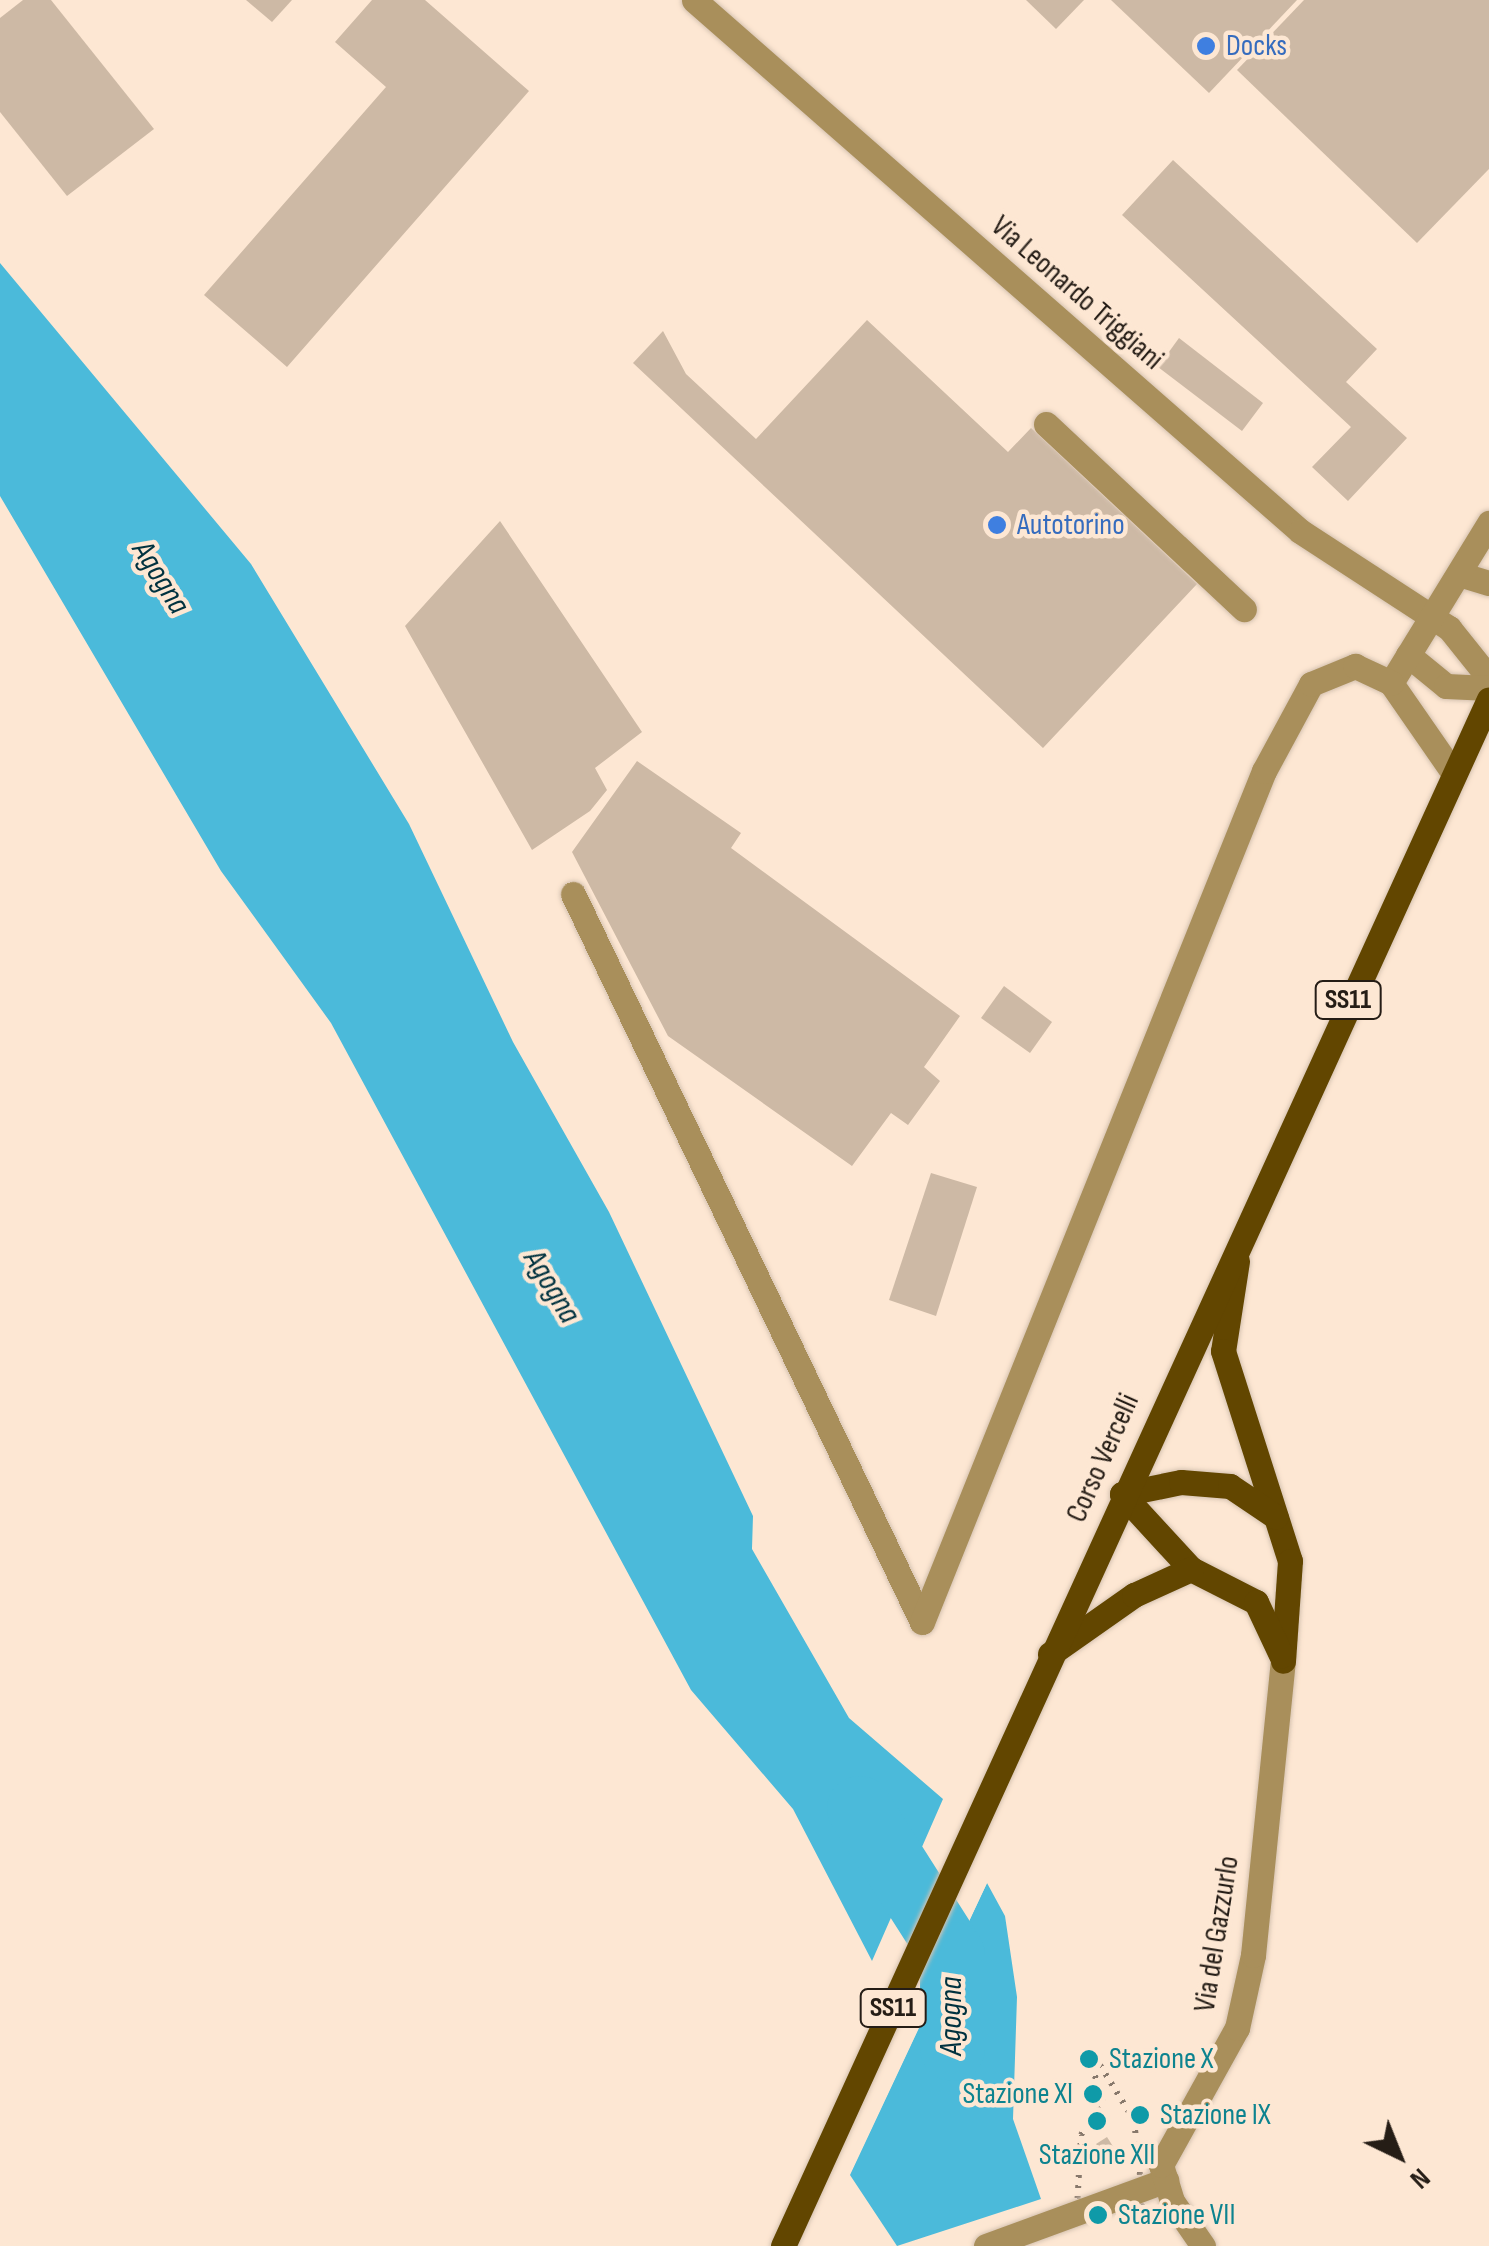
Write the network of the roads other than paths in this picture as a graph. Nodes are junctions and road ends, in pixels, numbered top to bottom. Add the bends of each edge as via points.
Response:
1 (694, 0) edge
2 (1046, 424) dead end
3 (1489, 523) edge
4 (1459, 574) junction
5 (1489, 583) edge
6 (1244, 609) dead end
7 (1430, 620) junction
8 (1408, 655) junction
9 (1489, 678) edge
10 (1390, 683) junction
11 (1489, 688) edge
12 (1489, 699) edge
13 (1454, 774) junction
14 (573, 894) dead end
15 (1242, 1226) junction
16 (1122, 1494) junction
17 (1280, 1519) junction
18 (1191, 1570) junction
19 (1050, 1654) junction
20 (1283, 1661) junction
21 (1166, 2180) junction
22 (783, 2246) edge
23 (986, 2246) edge
24 (1204, 2246) edge

1 - 7 street, Via Leonardo Triggiani via 1300,531
2 - 6 street
3 - 4 street
4 - 5 street
4 - 7 street
7 - 8 street
7 - 9 street, Via Leonardo Triggiani via 1470,646
8 - 10 street
8 - 11 street via 1446,686
10 - 13 street
10 - 14 street via 1355,666 1310,684 1264,771 922,1622
12 - 13 main road, Corso Vercelli / SS11
13 - 15 main road, Corso Vercelli / SS11
15 - 16 main road, Corso Vercelli / SS11
15 - 17 main road via 1223,1352 1241,1427
16 - 17 main road via 1181,1482 1230,1486
16 - 18 main road
16 - 19 main road, Corso Vercelli / SS11
17 - 20 main road via 1290,1561
18 - 19 main road via 1134,1595
18 - 20 main road via 1256,1602
19 - 22 main road, Corso Vercelli / SS11 via 1004,1770
20 - 21 street, Via del Gazzurlo via 1254,1955 1236,2028 1170,2141
21 - 23 street
21 - 24 street

